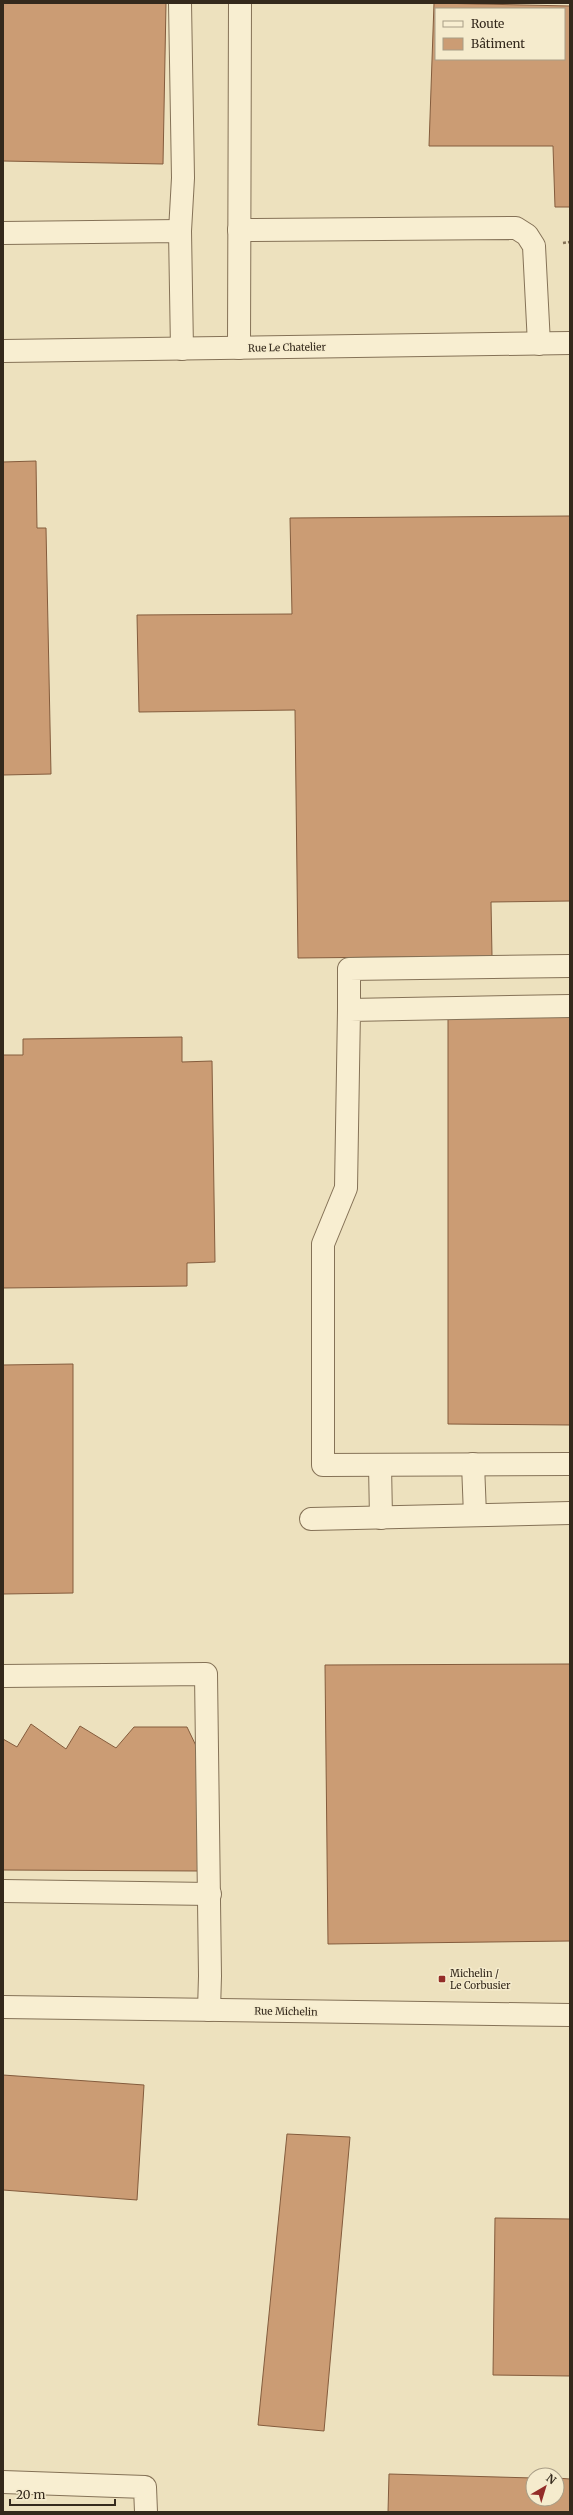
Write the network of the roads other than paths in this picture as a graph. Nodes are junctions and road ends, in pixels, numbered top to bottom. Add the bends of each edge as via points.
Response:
1 (180, 3) edge
2 (240, 3) edge
3 (239, 230) junction
4 (180, 231) junction
5 (3, 233) edge
6 (538, 344) junction
7 (570, 344) edge
8 (239, 348) junction
9 (182, 349) junction
10 (3, 351) edge
11 (570, 966) edge
12 (570, 1006) edge
13 (349, 1010) junction
14 (472, 1464) junction
15 (570, 1464) edge
16 (380, 1465) junction
17 (570, 1514) edge
18 (475, 1515) junction
19 (381, 1518) junction
20 (311, 1519) dead end
21 (3, 1676) edge
22 (3, 1891) edge
23 (210, 1894) junction
24 (3, 2007) edge
25 (209, 2010) junction
26 (570, 2015) edge
27 (3, 2482) edge
28 (146, 2512) edge

1 - 4 street via 183,178
2 - 3 street
3 - 6 street via 516,228 527,235 534,246
3 - 8 street
4 - 5 street
4 - 9 street
6 - 7 street, Rue Le Chatelier
6 - 8 street, Rue Le Chatelier
8 - 9 street, Rue Le Chatelier
9 - 10 street, Rue Le Chatelier
11 - 13 street via 349,969
12 - 13 street
13 - 16 street via 346,1188 323,1244 323,1465
14 - 15 street
14 - 16 street
14 - 18 street
16 - 19 street
17 - 18 street
18 - 19 street
19 - 20 street
21 - 23 street via 206,1674
22 - 23 street
23 - 25 street
24 - 25 street, Rue Michelin
25 - 26 street, Rue Michelin
27 - 28 street via 145,2487

